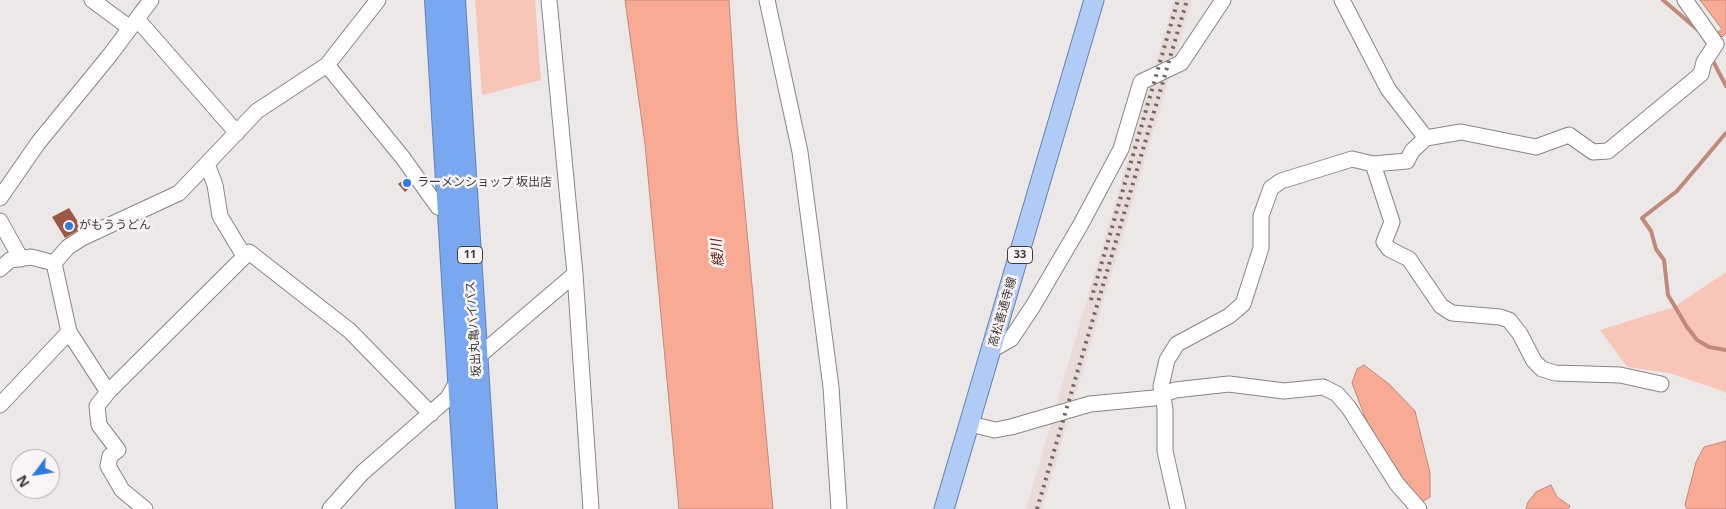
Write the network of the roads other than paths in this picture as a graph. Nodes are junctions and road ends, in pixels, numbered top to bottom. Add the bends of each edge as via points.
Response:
1 (92, 0) edge
2 (151, 0) edge
3 (378, 0) edge
4 (436, 0) edge
5 (454, 0) edge
6 (549, 0) edge
7 (768, 0) edge
8 (1094, 0) edge
9 (1223, 0) edge
10 (1342, 0) edge
11 (1685, 0) edge
12 (134, 24) junction
13 (327, 65) junction
14 (237, 133) junction
15 (1426, 138) junction
16 (207, 164) junction
17 (1373, 164) junction
18 (0, 198) edge
19 (438, 207) dead end
20 (0, 221) edge
21 (244, 256) junction
22 (21, 259) junction
23 (54, 263) junction
24 (0, 269) edge
25 (575, 274) junction
26 (69, 332) junction
27 (992, 349) junction
28 (476, 358) junction
29 (460, 377) junction
30 (1661, 384) dead end
31 (108, 392) junction
32 (1162, 395) junction
33 (0, 405) edge
34 (431, 414) junction
35 (970, 424) junction
36 (1411, 507) edge
37 (145, 509) edge
38 (330, 509) edge
39 (467, 509) edge
40 (486, 509) edge
41 (591, 509) edge
42 (839, 509) edge
43 (944, 509) edge
44 (1178, 509) edge

1 - 12 street
2 - 12 street
3 - 13 street
4 - 29 highway, 坂出丸亀バイパス / 11
5 - 28 highway, 坂出丸亀バイパス / 11
6 - 25 street
7 - 42 street via 800,152 831,387
8 - 27 main road, 高松善通寺線 / 33
9 - 27 street via 1181,63 1141,82 1121,149 1080,224 1011,339
10 - 15 street via 1388,89
11 - 15 street via 1716,44 1704,62 1701,74 1608,151 1593,152 1569,135 1536,147 1461,132
12 - 14 street
12 - 18 street via 38,143
13 - 14 street via 257,111
13 - 19 street
14 - 16 street
15 - 17 street via 1412,151 1407,161
16 - 21 street via 215,185 220,216
16 - 23 street via 179,193 82,238 68,247
17 - 30 street via 1392,222 1384,242 1389,249 1409,259 1442,306 1452,313 1509,320 1542,369 1555,373 1620,375
17 - 32 street via 1352,159 1281,181 1271,188 1261,216 1261,248 1243,304 1229,316 1177,344 1167,360
20 - 22 street
21 - 31 street
21 - 34 street via 249,252 350,332
22 - 23 street via 31,257
22 - 24 street via 10,260
23 - 26 street
25 - 28 street
25 - 41 street
26 - 31 street
26 - 33 street
27 - 35 main road, 高松善通寺線 / 33
28 - 29 street
28 - 40 highway, 坂出丸亀バイパス / 11
29 - 34 street via 448,398
29 - 39 highway, 坂出丸亀バイパス / 11
31 - 37 street via 97,406 99,425 118,450 110,456 108,466 122,490
32 - 35 street via 1090,404 995,430
32 - 36 street via 1175,390 1229,384 1284,391 1323,387 1337,394 1349,408
32 - 44 street via 1165,451
34 - 38 street via 362,473
35 - 43 main road, 高松善通寺線 / 33

